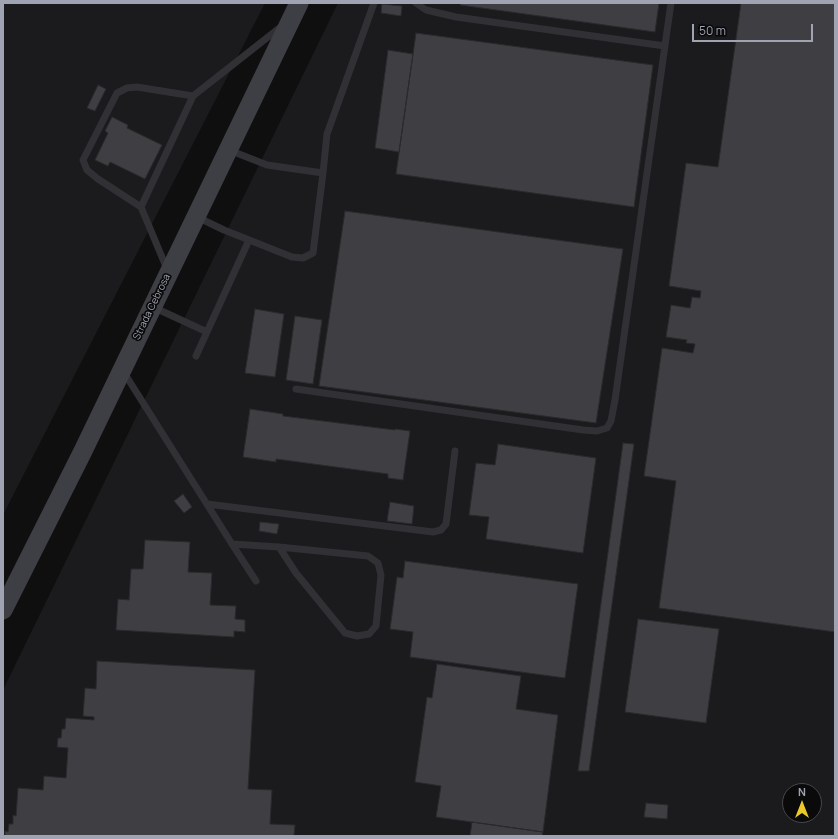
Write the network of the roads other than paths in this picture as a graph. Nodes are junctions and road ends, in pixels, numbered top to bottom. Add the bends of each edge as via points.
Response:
1 (374, 3) edge
2 (416, 3) edge
3 (671, 3) edge
4 (295, 11) edge
5 (665, 46) junction
6 (193, 96) junction
7 (228, 150) junction
8 (324, 173) junction
9 (141, 207) junction
10 (196, 216) junction
11 (249, 240) junction
12 (169, 272) junction
13 (152, 307) junction
14 (207, 332) junction
15 (196, 356) dead end
16 (122, 370) junction
17 (296, 389) dead end
18 (455, 451) dead end
19 (207, 504) junction
20 (232, 544) junction
21 (279, 547) junction
22 (256, 581) dead end
23 (3, 610) edge

1 - 8 lane via 327,134
2 - 5 lane via 426,10 456,17
3 - 5 lane
4 - 6 lane
4 - 7 main road, Strada Cebrosa
5 - 17 lane via 615,400 611,421 606,428 597,431 583,430
6 - 9 lane
6 - 9 lane via 137,87 117,93 84,160 87,170
7 - 8 lane via 267,165
7 - 10 main road, Strada Cebrosa
8 - 11 lane via 313,253 303,258 292,257
9 - 12 lane
10 - 11 lane
10 - 12 main road, Strada Cebrosa
11 - 14 lane
12 - 13 main road, Strada Cebrosa
13 - 14 lane
13 - 16 main road, Strada Cebrosa
14 - 15 lane
16 - 19 lane
16 - 23 main road, Strada Cebrosa
18 - 19 lane via 446,524 441,530 433,532
19 - 20 lane
20 - 21 lane
20 - 22 lane
21 - 21 lane via 368,556 378,563 381,575 376,626 369,634 357,636 345,633 296,573

